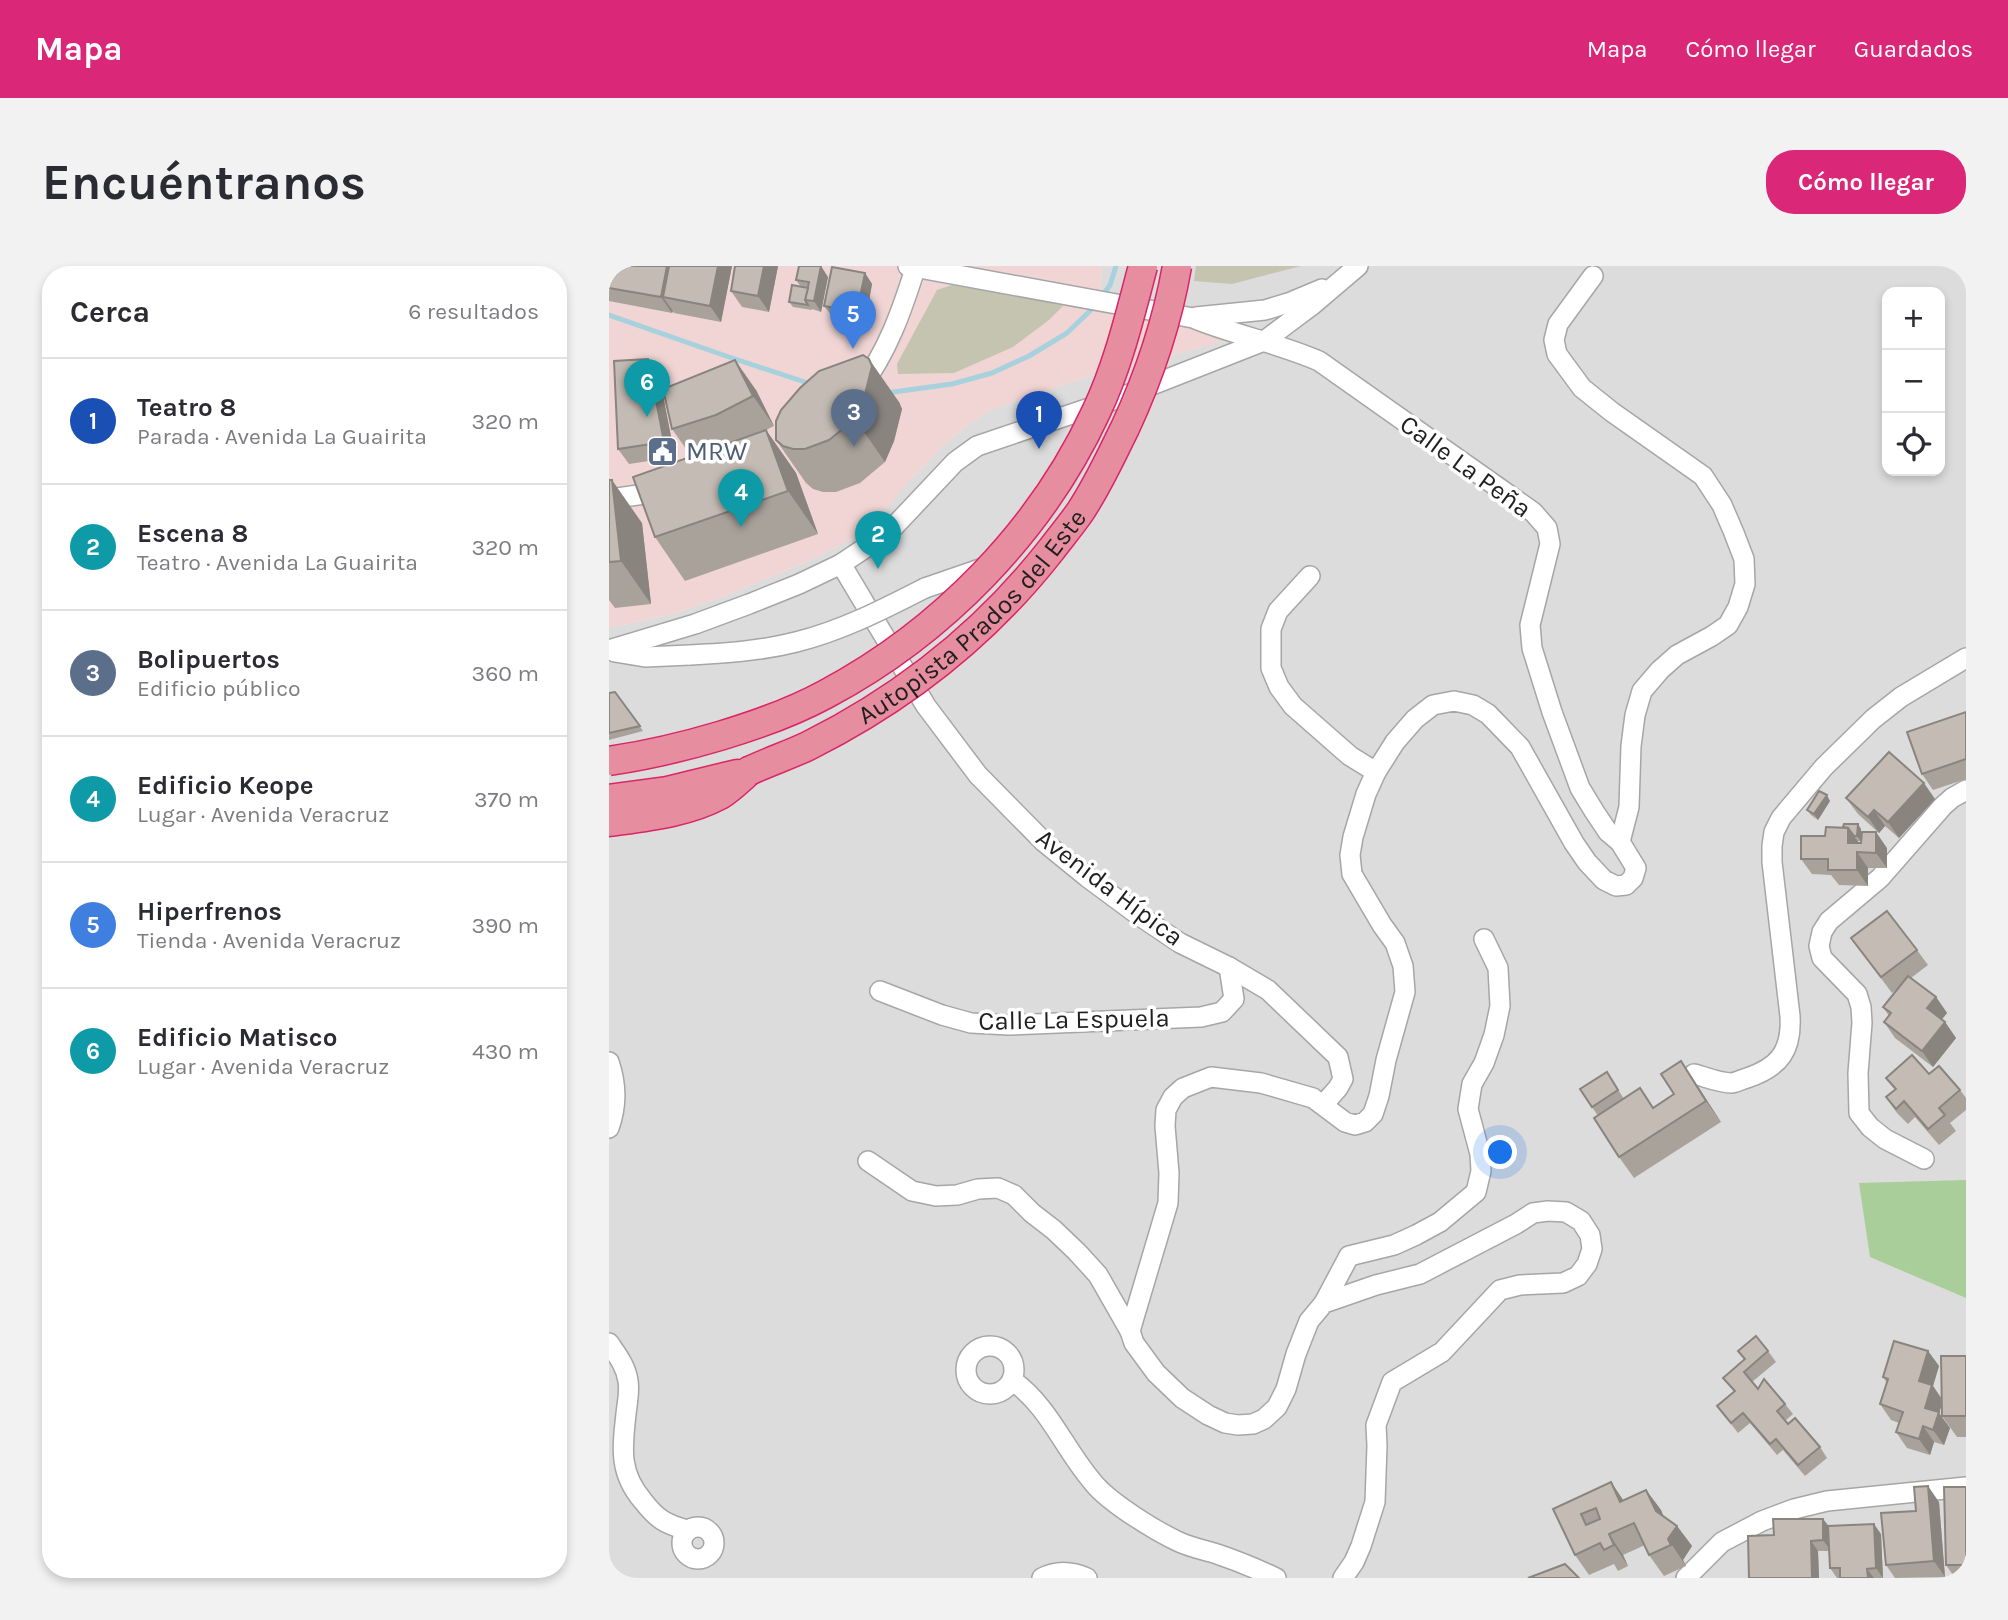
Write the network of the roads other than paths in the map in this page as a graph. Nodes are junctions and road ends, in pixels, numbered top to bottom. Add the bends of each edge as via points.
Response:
1 (913, 266) edge
2 (1143, 266) edge
3 (1177, 266) edge
4 (1353, 271) edge
5 (1593, 276) dead end
6 (1193, 318) junction
7 (1264, 341) junction
8 (852, 398) edge
9 (683, 489) edge
10 (609, 499) edge
11 (841, 564) junction
12 (991, 566) junction
13 (1310, 576) dead end
14 (609, 650) edge
15 (1966, 658) edge
16 (609, 761) edge
17 (749, 771) junction
18 (1376, 772) junction
19 (1966, 790) edge
20 (609, 799) edge
21 (609, 822) edge
22 (1620, 842) junction
23 (1484, 939) dead end
24 (1229, 967) junction
25 (880, 991) dead end
26 (609, 1062) edge
27 (1694, 1074) dead end
28 (1323, 1105) junction
29 (609, 1128) edge
30 (1923, 1159) dead end
31 (868, 1161) dead end
32 (1324, 1303) junction
33 (1130, 1331) junction
34 (609, 1343) edge
35 (1011, 1380) dead end
36 (1966, 1487) edge
37 (687, 1530) dead end
38 (1042, 1578) edge
39 (1087, 1578) edge
40 (1235, 1578) edge
41 (1263, 1578) edge
42 (1276, 1578) edge
43 (1343, 1578) edge
44 (1686, 1578) edge

1 - 6 street, bridge
1 - 8 street via 893,333 874,370
2 - 12 highway, Autopista Prados del Este, bridge via 1120,350 1096,412 1061,475
3 - 17 highway, Autopista Prados del Este, bridge via 1158,351 1133,410 1079,514 1035,570 967,641 896,694 806,747
4 - 6 street via 1265,310
4 - 7 street
5 - 22 street via 1558,324 1557,354 1582,388 1703,476 1722,505 1744,559 1745,584 1728,625 1677,655 1642,691 1631,746 1629,807
6 - 7 street, Calle La Peña
7 - 11 street via 1119,398 977,446 955,462 889,531
7 - 22 street, Calle La Peña via 1319,361 1533,512 1547,528 1549,544 1530,625 1532,648 1580,788 1608,832
9 - 10 street
11 - 14 street via 750,604
11 - 24 street, Avenida Hípica via 926,706 978,775 1044,842 1087,877 1180,943
12 - 14 street, bridge via 925,588 798,642 750,651 645,657
12 - 16 highway, Autopista Prados del Este, bridge via 944,614 827,694 745,727
13 - 18 street via 1278,611 1271,629 1272,668 1293,706 1350,756
15 - 27 street via 1873,719 1824,766 1781,818 1772,846 1790,1016 1788,1044 1764,1071 1732,1083
17 - 20 highway, Autopista Prados del Este
17 - 21 highway via 702,804
18 - 22 street via 1395,742 1433,705 1454,701 1473,705 1520,747 1587,862 1616,886 1626,885 1636,867
18 - 28 street via 1353,837 1352,874 1395,943 1405,992 1373,1114 1355,1125
19 - 30 street via 1943,806 1881,878 1829,921 1819,946 1822,958 1857,994 1861,1007 1859,1113 1885,1139
23 - 32 street via 1498,968 1500,1006 1484,1063 1472,1084 1468,1109 1480,1154 1476,1192 1440,1222 1394,1245 1349,1256
24 - 25 street, Calle La Espuela via 1234,999 1221,1012 1201,1017 971,1023
24 - 28 street, Avenida Hípica via 1268,990 1338,1057 1343,1079
26 - 29 street via 616,1094
28 - 33 street via 1261,1083 1210,1077 1183,1087 1173,1097 1165,1126 1168,1203
31 - 33 street via 912,1191 936,1196 998,1188 1014,1195 1098,1275
32 - 33 street via 1309,1321 1277,1407 1253,1424 1225,1423 1182,1398 1156,1373
32 - 43 street via 1420,1274 1533,1213 1566,1212 1581,1221 1590,1235 1587,1264 1579,1276 1563,1283 1500,1290 1442,1352 1392,1382 1376,1425 1374,1502 1361,1546
34 - 37 street via 629,1382 623,1447 631,1487 655,1516
35 - 42 street via 1045,1410 1068,1450 1099,1489 1125,1511 1177,1541
36 - 44 street via 1827,1501 1794,1509 1722,1542
38 - 39 street via 1054,1572
40 - 41 street

